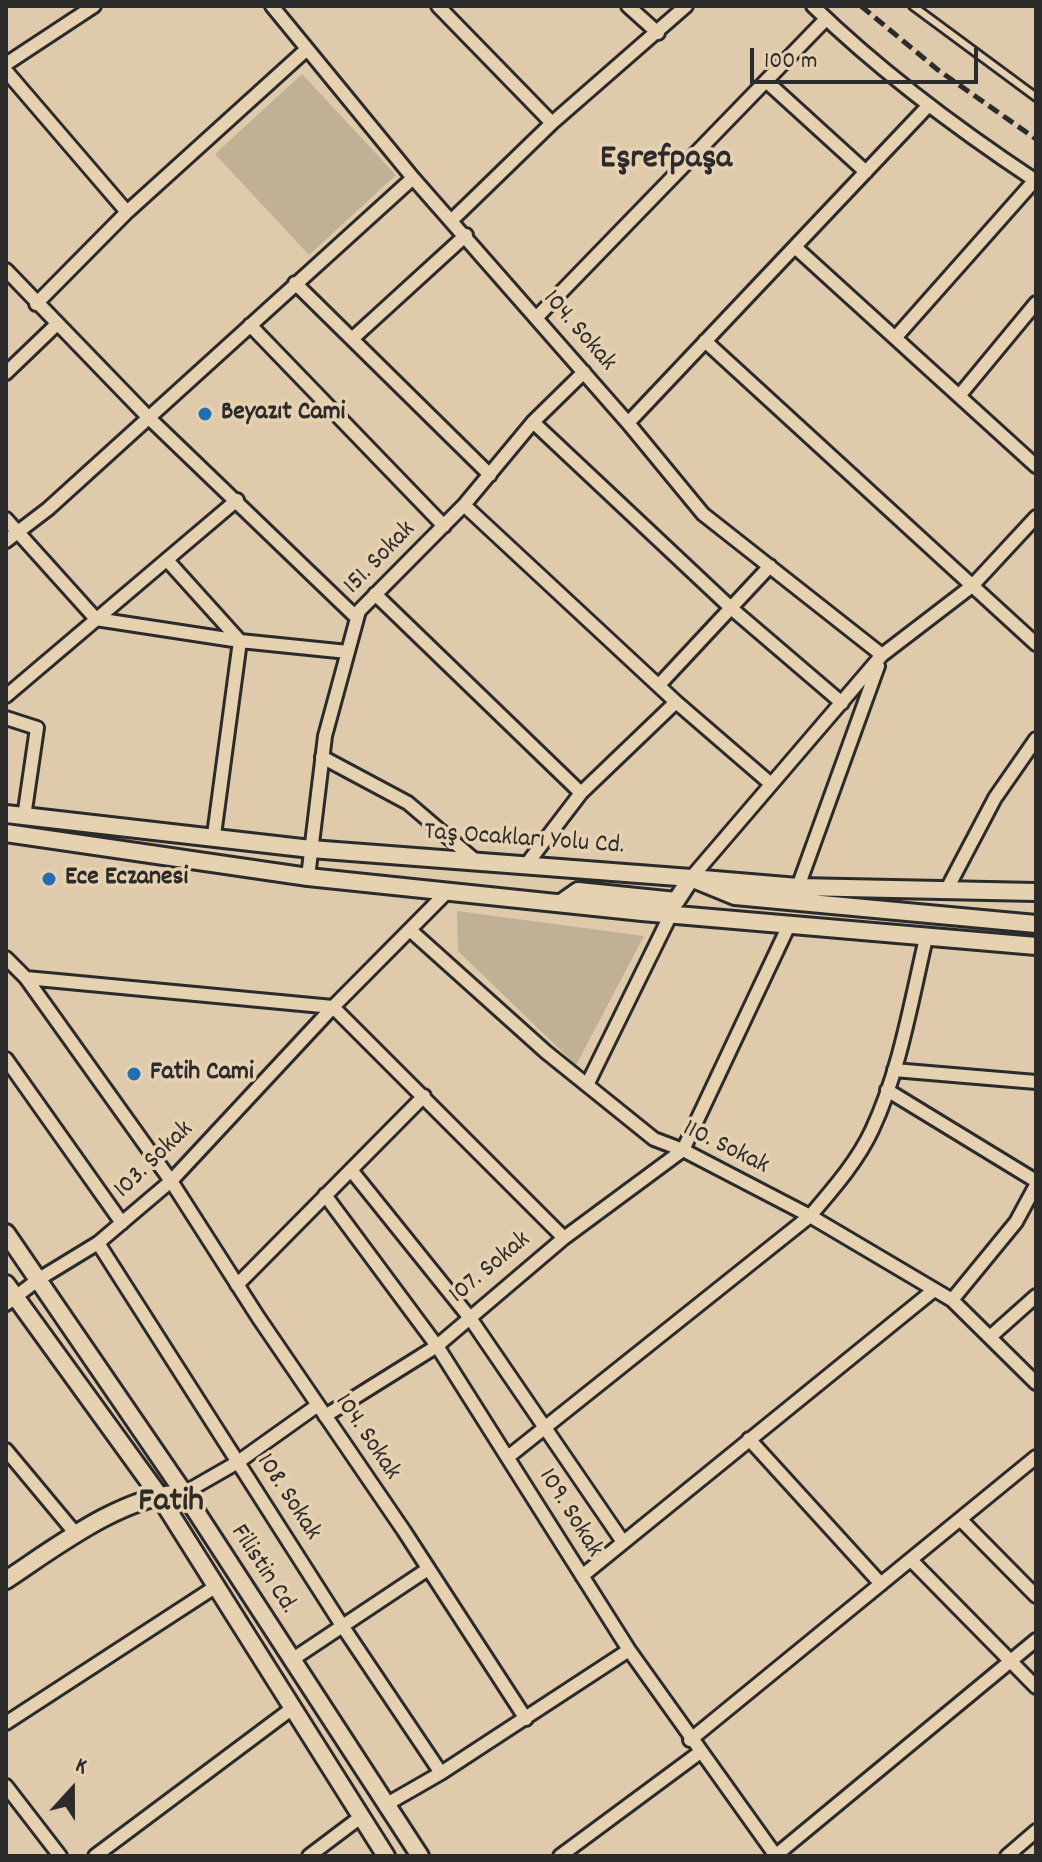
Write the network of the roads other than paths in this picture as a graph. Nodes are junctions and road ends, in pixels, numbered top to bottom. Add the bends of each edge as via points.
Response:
1 (94, 6) edge
2 (272, 6) edge
3 (438, 6) edge
4 (628, 6) edge
5 (686, 6) edge
6 (813, 6) edge
7 (913, 6) edge
8 (826, 19) junction
9 (658, 33) junction
10 (307, 49) junction
11 (6, 64) edge
12 (6, 71) edge
13 (766, 81) junction
14 (1036, 97) edge
15 (928, 106) junction
16 (552, 123) junction
17 (866, 172) junction
18 (413, 178) junction
19 (1035, 181) edge
20 (127, 212) junction
21 (452, 220) junction
22 (466, 235) junction
23 (795, 247) junction
24 (6, 270) edge
25 (295, 283) junction
26 (1036, 303) edge
27 (36, 304) junction
28 (537, 317) junction
29 (57, 324) junction
30 (250, 325) junction
31 (895, 338) junction
32 (352, 339) junction
33 (705, 341) junction
34 (584, 372) junction
35 (6, 373) edge
36 (959, 396) junction
37 (148, 417) junction
38 (533, 422) junction
39 (628, 423) junction
40 (1036, 466) edge
41 (490, 475) junction
42 (237, 500) junction
43 (464, 505) junction
44 (1036, 517) edge
45 (6, 519) edge
46 (444, 526) junction
47 (17, 532) junction
48 (6, 541) edge
49 (167, 560) junction
50 (770, 566) junction
51 (972, 586) junction
52 (375, 594) junction
53 (731, 608) junction
54 (357, 618) junction
55 (96, 619) junction
56 (240, 641) junction
57 (1036, 644) edge
58 (348, 652) junction
59 (882, 655) junction
60 (659, 685) junction
61 (6, 696) edge
62 (676, 702) junction
63 (842, 703) junction
64 (6, 718) edge
65 (1036, 739) edge
66 (322, 757) junction
67 (771, 784) junction
68 (581, 793) junction
69 (6, 814) edge
70 (24, 817) junction
71 (6, 833) edge
72 (214, 835) junction
73 (311, 849) junction
74 (477, 862) junction
75 (526, 865) junction
76 (308, 877) junction
77 (691, 878) junction
78 (798, 887) junction
79 (947, 889) junction
80 (449, 890) junction
81 (1036, 892) edge
82 (561, 903) junction
83 (671, 914) junction
84 (790, 923) junction
85 (1036, 924) edge
86 (410, 930) junction
87 (926, 938) junction
88 (1036, 946) edge
89 (6, 958) edge
90 (26, 978) junction
91 (333, 1007) junction
92 (6, 1059) edge
93 (894, 1070) junction
94 (1036, 1082) edge
95 (587, 1085) junction
96 (887, 1090) junction
97 (424, 1096) junction
98 (683, 1150) junction
99 (351, 1170) junction
100 (171, 1181) junction
101 (1036, 1183) edge
102 (325, 1195) junction
103 (810, 1216) junction
104 (122, 1223) junction
105 (6, 1233) edge
106 (564, 1238) junction
107 (98, 1243) junction
108 (39, 1279) junction
109 (237, 1285) junction
110 (934, 1290) junction
111 (9, 1295) edge
112 (1036, 1296) edge
113 (952, 1300) junction
114 (470, 1318) junction
115 (990, 1337) junction
116 (437, 1346) junction
117 (1036, 1383) edge
118 (318, 1405) junction
119 (325, 1416) junction
120 (547, 1427) junction
121 (749, 1439) junction
122 (6, 1450) edge
123 (508, 1457) junction
124 (1036, 1457) edge
125 (238, 1462) junction
126 (184, 1493) junction
127 (158, 1494) junction
128 (960, 1519) junction
129 (76, 1534) junction
130 (623, 1542) junction
131 (911, 1560) junction
132 (428, 1569) junction
133 (582, 1576) junction
134 (6, 1580) edge
135 (881, 1584) junction
136 (215, 1587) junction
137 (1036, 1596) edge
138 (343, 1627) junction
139 (1036, 1640) edge
140 (629, 1650) junction
141 (293, 1659) junction
142 (1012, 1662) junction
143 (1036, 1687) edge
144 (294, 1707) junction
145 (526, 1719) junction
146 (6, 1723) edge
147 (690, 1740) junction
148 (699, 1753) junction
149 (441, 1773) junction
150 (6, 1786) edge
151 (387, 1804) junction
152 (362, 1816) junction
153 (1036, 1831) edge
154 (60, 1856) edge
155 (95, 1856) edge
156 (309, 1856) edge
157 (386, 1856) edge
158 (420, 1856) edge
159 (560, 1856) edge
160 (775, 1856) edge
161 (1007, 1856) edge

1 - 11 street
2 - 10 street, 104. Sokak
3 - 16 street
4 - 9 street
5 - 9 street
6 - 8 street
7 - 14 lane
8 - 13 street
8 - 15 street
9 - 16 street
10 - 18 street, 104. Sokak
10 - 20 street
12 - 20 street
13 - 17 street
13 - 28 street
15 - 17 street
15 - 19 street
16 - 21 street
17 - 23 street
18 - 21 street, 104. Sokak
18 - 25 street
19 - 31 street
20 - 27 street
21 - 22 street, 104. Sokak
22 - 28 street, 104. Sokak
22 - 32 street
23 - 31 street
23 - 33 street
24 - 27 street
25 - 30 street
25 - 32 street
26 - 36 street
27 - 29 street
28 - 34 street, 104. Sokak
29 - 35 street
29 - 37 street
30 - 37 street
30 - 46 street
31 - 36 street
32 - 41 street
33 - 39 street
33 - 51 street
34 - 38 street, 151. Sokak
34 - 39 street, 104. Sokak
36 - 40 street
37 - 42 street
37 - 47 street
38 - 41 street, 151. Sokak
38 - 53 street
39 - 50 street, 104. Sokak via 703,514
41 - 43 street, 151. Sokak
42 - 49 street
42 - 54 street
43 - 46 street, 151. Sokak
43 - 60 street
44 - 51 street
45 - 47 street
46 - 52 street, 151. Sokak
47 - 48 street
47 - 55 street
49 - 55 street
49 - 56 street
50 - 53 street
50 - 59 street, 104. Sokak
51 - 57 street
51 - 59 street
52 - 54 street, 151. Sokak
52 - 68 street
53 - 60 street
53 - 63 street
54 - 58 street, 151. Sokak
55 - 56 street
55 - 61 street
56 - 58 street
56 - 72 street
58 - 66 street, 151. Sokak
59 - 63 street
59 - 78 street
60 - 62 street
62 - 67 street
62 - 68 street
63 - 67 street
64 - 70 street via 37,728
65 - 79 street via 995,798
66 - 73 street, 151. Sokak
66 - 74 street via 408,803
67 - 77 street
68 - 75 street
69 - 70 main road, Taş Ocakları Yolu Cd.
70 - 72 main road, Taş Ocakları Yolu Cd.
71 - 76 main road, Taş Ocakları Yolu Cd.
72 - 73 main road, Taş Ocakları Yolu Cd.
73 - 74 main road, Taş Ocakları Yolu Cd.
73 - 76 street, 151. Sokak
74 - 75 main road, Taş Ocakları Yolu Cd.
75 - 77 main road, Taş Ocakları Yolu Cd.
76 - 80 main road, Taş Ocakları Yolu Cd.
77 - 78 main road
77 - 82 main road via 676,901 578,891
77 - 85 main road, Taş Ocakları Yolu Cd. via 735,896
78 - 79 main road
79 - 81 main road
80 - 82 main road, Taş Ocakları Yolu Cd.
80 - 86 street, 103. Sokak
82 - 83 main road, Taş Ocakları Yolu Cd.
83 - 84 main road, Taş Ocakları Yolu Cd.
83 - 95 street
84 - 87 main road, Taş Ocakları Yolu Cd.
84 - 98 street
86 - 91 street, 103. Sokak
86 - 95 street, 110. Sokak
87 - 88 main road, Taş Ocakları Yolu Cd.
87 - 93 street
89 - 90 street, 104. Sokak
90 - 91 street
90 - 100 street, 104. Sokak
91 - 97 street
91 - 100 street, 103. Sokak
92 - 104 street
93 - 94 street
93 - 96 street
95 - 98 street, 110. Sokak via 654,1139
96 - 101 street
96 - 103 street via 860,1150
97 - 99 street
97 - 106 street
98 - 103 street, 110. Sokak
98 - 106 street, 107. Sokak
99 - 102 street
99 - 114 street
100 - 104 street, 103. Sokak
100 - 109 street, 104. Sokak
101 - 113 street via 1016,1222
102 - 109 street
102 - 116 street, 109. Sokak
103 - 110 street, 110. Sokak
103 - 120 street
104 - 107 street, 103. Sokak
105 - 108 main road, Filistin Cd.
106 - 114 street, 107. Sokak
107 - 108 street, 103. Sokak
107 - 125 street, 108. Sokak
108 - 111 street, 103. Sokak
108 - 126 main road, Filistin Cd.
109 - 118 street, 104. Sokak
110 - 113 street, 110. Sokak
110 - 121 street
111 - 127 main road, Filistin Cd.
112 - 115 street
113 - 115 street, 110. Sokak
114 - 116 street, 107. Sokak
114 - 120 street
115 - 117 street, 110. Sokak
116 - 119 street, 107. Sokak
116 - 123 street, 109. Sokak
118 - 119 street, 104. Sokak
118 - 125 street
119 - 132 street, 104. Sokak
120 - 123 street
120 - 130 street
121 - 130 street
121 - 135 street
122 - 129 street
123 - 133 street, 109. Sokak
124 - 128 street
125 - 126 street
125 - 138 street, 108. Sokak
126 - 127 main road
126 - 141 main road, Filistin Cd.
127 - 129 main road
127 - 136 main road, Filistin Cd.
128 - 131 street
128 - 137 street
129 - 134 main road
130 - 133 street
131 - 135 street
131 - 142 street
132 - 138 street
132 - 145 street, 104. Sokak
133 - 140 street, 109. Sokak
135 - 147 street
136 - 144 main road, Filistin Cd.
136 - 146 street
138 - 141 street
138 - 149 street, 108. Sokak
139 - 142 street
140 - 145 street
140 - 147 street, 109. Sokak
141 - 151 main road, Filistin Cd.
142 - 143 street
142 - 160 street
144 - 152 main road, Filistin Cd.
144 - 155 street
145 - 149 street
147 - 148 street, 109. Sokak
148 - 159 street
148 - 160 street, 109. Sokak
149 - 151 street
150 - 154 street
151 - 158 main road, Filistin Cd.
152 - 156 street
152 - 157 main road, Filistin Cd.
153 - 161 street

